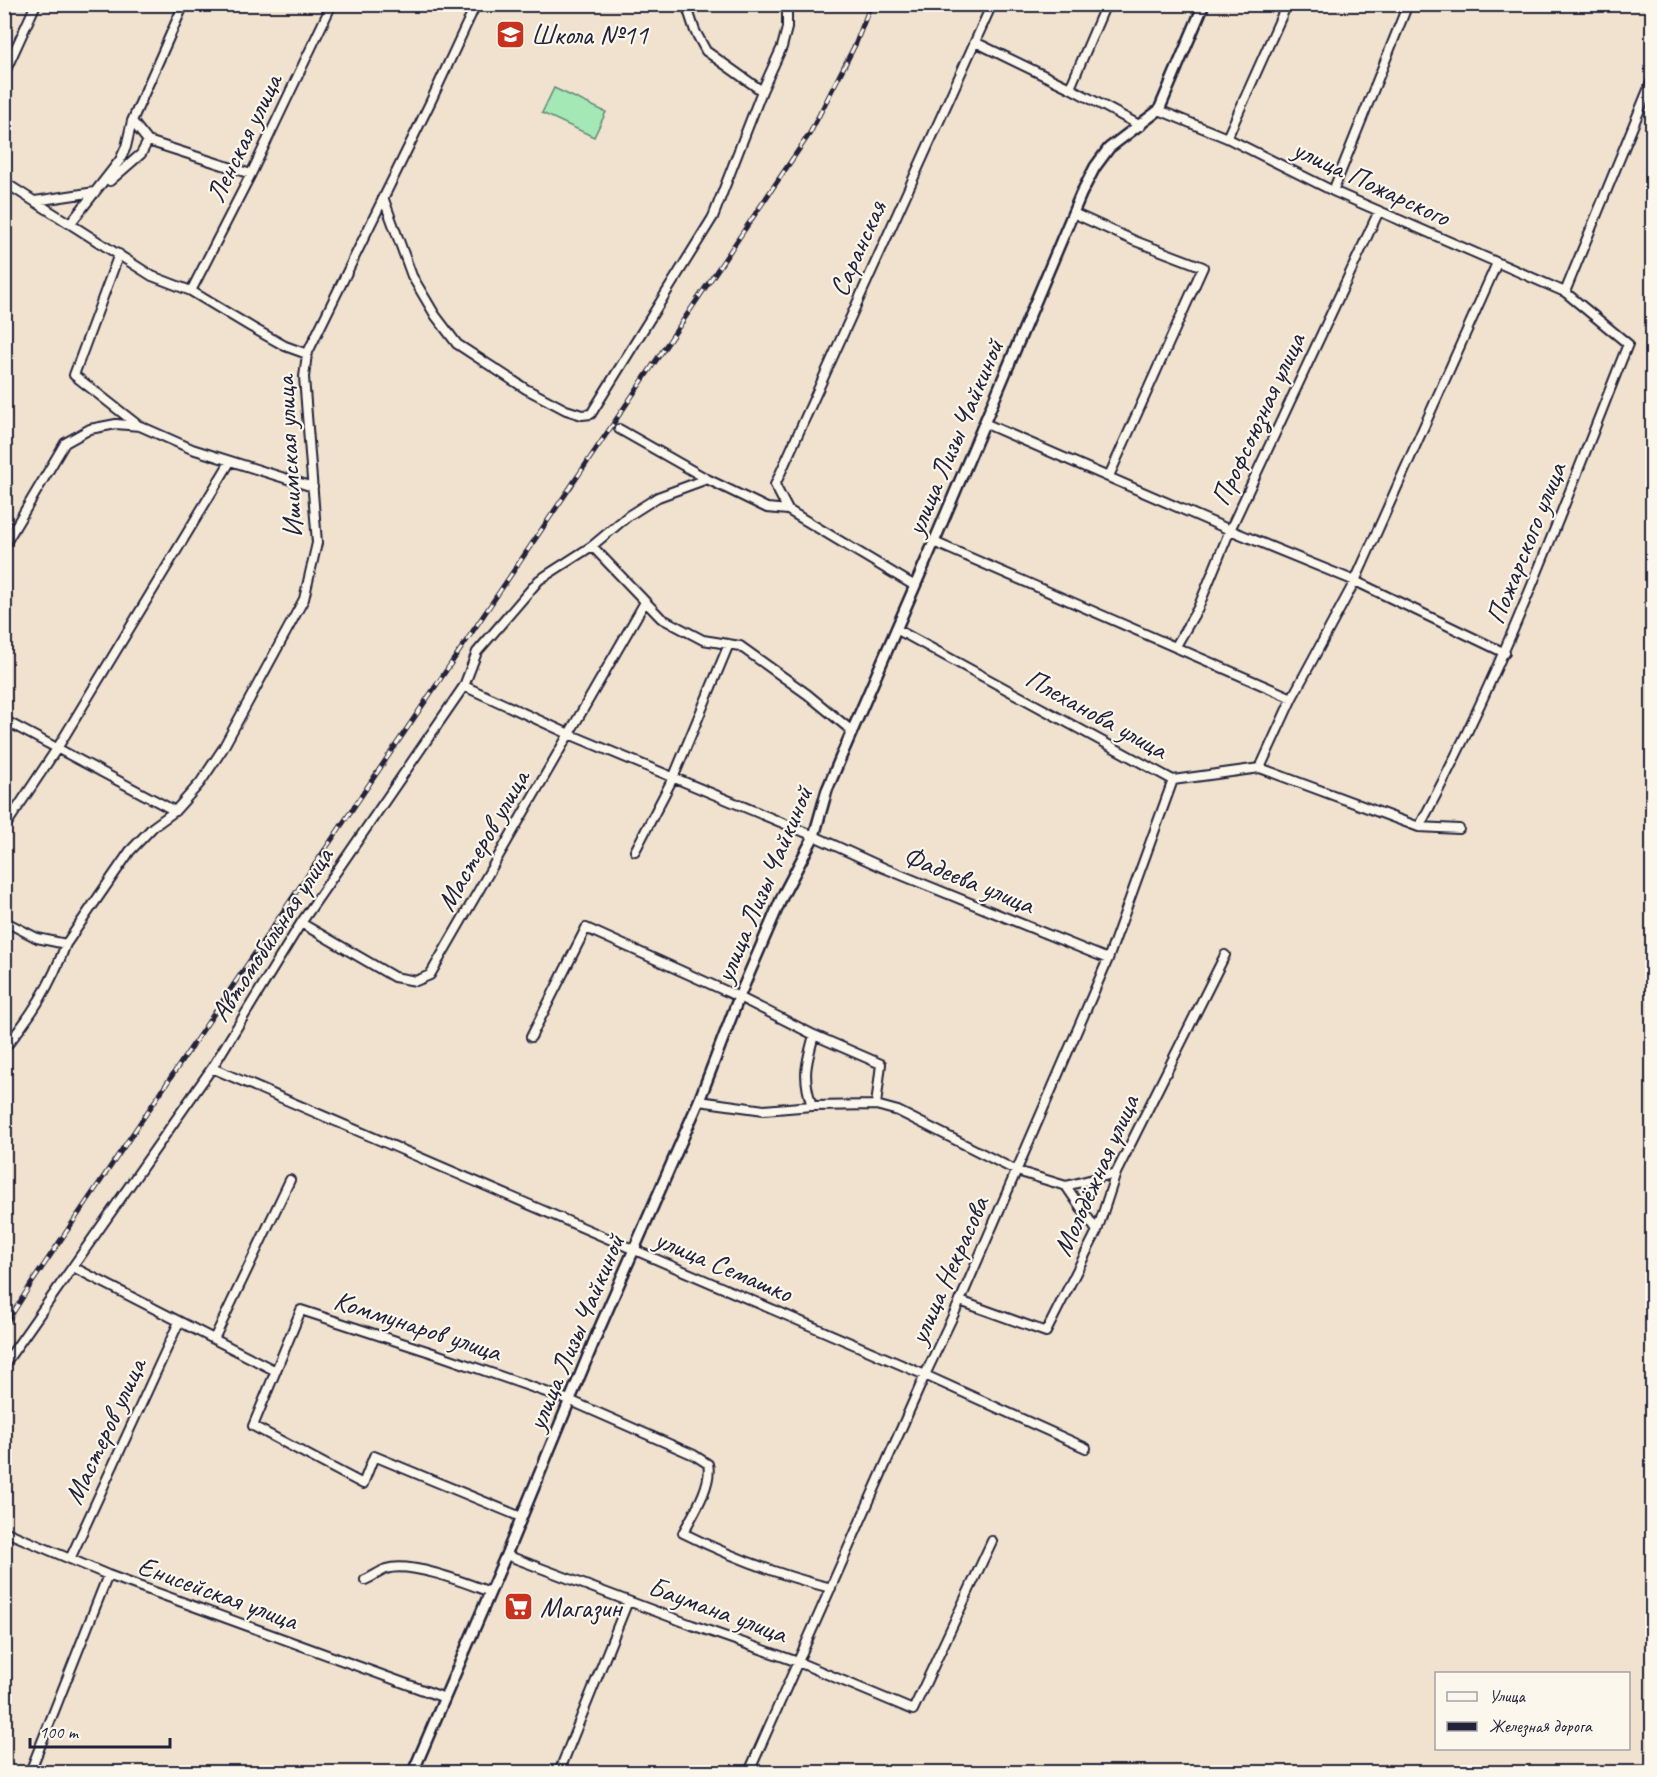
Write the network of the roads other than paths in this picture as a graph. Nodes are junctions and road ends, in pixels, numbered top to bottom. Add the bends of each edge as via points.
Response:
1 (36, 4) edge
2 (184, 4) edge
3 (332, 4) edge
4 (476, 4) edge
5 (700, 4) edge
6 (787, 4) edge
7 (992, 4) edge
8 (1106, 4) edge
9 (1204, 4) edge
10 (1287, 4) edge
11 (1408, 4) edge
12 (687, 6) edge
13 (975, 42) junction
14 (4, 74) edge
15 (1653, 80) edge
16 (1070, 88) junction
17 (762, 91) junction
18 (1160, 110) junction
19 (132, 121) junction
20 (1141, 126) junction
21 (1227, 138) junction
22 (148, 141) junction
23 (251, 174) junction
24 (4, 182) edge
25 (1333, 191) junction
26 (94, 193) junction
27 (383, 197) junction
28 (35, 201) junction
29 (1379, 211) junction
30 (1072, 213) junction
31 (70, 224) junction
32 (119, 254) junction
33 (1497, 263) junction
34 (191, 291) junction
35 (1565, 292) junction
36 (308, 354) junction
37 (984, 423) junction
38 (140, 426) junction
39 (618, 429) dead end
40 (230, 462) junction
41 (1109, 476) junction
42 (707, 479) junction
43 (313, 487) junction
44 (788, 510) junction
45 (1230, 530) junction
46 (934, 542) junction
47 (4, 546) edge
48 (592, 546) junction
49 (1355, 582) junction
50 (915, 586) junction
51 (645, 602) junction
52 (896, 629) junction
53 (729, 644) junction
54 (1176, 646) junction
55 (1505, 653) junction
56 (464, 686) junction
57 (1292, 698) junction
58 (4, 720) edge
59 (852, 731) junction
60 (569, 734) junction
61 (58, 747) junction
62 (1260, 768) junction
63 (674, 776) junction
64 (1173, 780) junction
65 (175, 811) junction
66 (4, 828) edge
67 (1419, 828) junction
68 (1459, 829) dead end
69 (814, 836) junction
70 (635, 851) dead end
71 (4, 921) edge
72 (302, 923) junction
73 (66, 944) junction
74 (1225, 955) dead end
75 (1108, 960) junction
76 (739, 997) junction
77 (814, 1035) junction
78 (531, 1037) dead end
79 (4, 1049) edge
80 (212, 1068) junction
81 (699, 1101) junction
82 (876, 1105) junction
83 (812, 1106) junction
84 (1017, 1171) junction
85 (1116, 1173) junction
86 (290, 1180) dead end
87 (1066, 1186) junction
88 (1097, 1231) junction
89 (633, 1251) junction
90 (73, 1266) junction
91 (960, 1301) junction
92 (179, 1322) junction
93 (214, 1340) junction
94 (4, 1365) edge
95 (276, 1371) junction
96 (925, 1376) junction
97 (569, 1401) junction
98 (1086, 1448) dead end
99 (521, 1517) junction
100 (4, 1531) edge
101 (992, 1541) dead end
102 (506, 1555) junction
103 (70, 1559) junction
104 (108, 1575) junction
105 (365, 1580) dead end
106 (831, 1588) junction
107 (490, 1592) junction
108 (628, 1601) junction
109 (798, 1662) junction
110 (445, 1698) junction
111 (30, 1773) edge
112 (413, 1773) edge
113 (559, 1773) edge
114 (749, 1773) edge

1 - 14 street
2 - 19 street
3 - 23 street, Ленская улица
4 - 27 street, Ишимская улица
5 - 12 street
6 - 17 street via 782,47
7 - 13 street, Саранская
8 - 16 street
9 - 18 street, улица Лизы Чайкиной
10 - 21 street
11 - 25 street
12 - 17 street via 706,51
13 - 16 street
13 - 44 street, Саранская via 775,485
15 - 35 street
16 - 20 street
17 - 27 street via 713,217 591,414 566,410 457,344 412,276
18 - 20 street, улица Лизы Чайкиной
18 - 21 street, улица Пожарского
19 - 22 street
19 - 26 street via 120,160
20 - 30 street, улица Лизы Чайкиной via 1109,148
21 - 25 street, улица Пожарского
22 - 23 street
22 - 26 street via 141,154
23 - 34 street, Ленская улица
24 - 28 street
25 - 29 street, улица Пожарского
26 - 28 street
26 - 31 street
27 - 36 street, Ишимская улица
28 - 31 street
29 - 33 street, улица Пожарского
29 - 45 street, Профсоюзная улица
30 - 37 street, улица Лизы Чайкиной
30 - 41 street via 1203,267
31 - 32 street
32 - 34 street via 152,276
32 - 38 street via 74,375
33 - 35 street, улица Пожарского
33 - 49 street
34 - 36 street via 285,346
35 - 55 street, Пожарского улица via 1628,344
36 - 43 street, Ишимская улица via 304,377
37 - 41 street
37 - 46 street, улица Лизы Чайкиной
38 - 40 street
38 - 47 street via 116,424 90,429 66,443
39 - 42 street
40 - 43 street
40 - 61 street, Ишимская улица
41 - 45 street
42 - 44 street via 767,508
42 - 48 street, Автомобильная улица via 658,497
43 - 65 street, Ишимская улица via 317,543 304,599 222,750
44 - 50 street
45 - 49 street
45 - 54 street, Профсоюзная улица via 1197,608
46 - 50 street, улица Лизы Чайкиной
46 - 54 street
48 - 51 street
48 - 56 street, Автомобильная улица via 539,580 477,651
49 - 55 street
49 - 57 street
50 - 52 street, улица Лизы Чайкиной
51 - 53 street via 661,618 703,640
51 - 60 street, Мастеров улица
52 - 59 street, улица Лизы Чайкиной
52 - 64 street, Плеханова улица
53 - 59 street via 740,646
53 - 63 street
54 - 57 street
55 - 67 street, Пожарского улица
56 - 60 street, Фадеева улица
56 - 72 street, Автомобильная улица
57 - 62 street
58 - 61 street
59 - 69 street, улица Лизы Чайкиной via 827,790
60 - 63 street, Фадеева улица
60 - 72 street, Мастеров улица via 430,975 416,981 394,978
61 - 65 street
61 - 66 street, Ишимская улица
62 - 64 street, Плеханова улица
62 - 67 street, Плеханова улица
63 - 69 street, Фадеева улица
63 - 70 street
64 - 75 street, улица Некрасова
65 - 73 street, Ишимская улица via 130,851
67 - 68 street, Плеханова улица
69 - 75 street, Фадеева улица
69 - 76 street, улица Лизы Чайкиной
71 - 73 street via 37,938
72 - 80 street, Автомобильная улица
73 - 79 street, Ишимская улица via 39,1004
74 - 85 street, Молодёжная улица
75 - 84 street, улица Некрасова
76 - 77 street
76 - 78 street via 586,928
76 - 81 street, улица Лизы Чайкиной
77 - 82 street via 881,1064
77 - 83 street via 805,1067 805,1086
80 - 89 street, улица Семашко
80 - 90 street, Автомобильная улица
81 - 83 street via 764,1110
81 - 89 street, улица Лизы Чайкиной
82 - 83 street
82 - 84 street via 898,1111
84 - 87 street
84 - 91 street, улица Некрасова
85 - 87 street
85 - 88 street, Молодёжная улица
86 - 93 street
87 - 88 street
88 - 91 street, Молодёжная улица via 1046,1332
89 - 96 street, улица Семашко
89 - 97 street, улица Лизы Чайкиной
90 - 92 street
90 - 94 street, Автомобильная улица
91 - 96 street, улица Некрасова
92 - 93 street
92 - 103 street, Мастеров улица
93 - 95 street
95 - 97 street, Коммунаров улица via 301,1310
95 - 99 street, Коммунаров улица via 253,1426 363,1484 374,1456
96 - 98 street, улица Семашко
96 - 106 street, улица Некрасова
97 - 99 street, улица Лизы Чайкиной
97 - 106 street, Коммунаров улица via 708,1464 710,1471 702,1497 683,1533 766,1569
99 - 102 street, улица Лизы Чайкиной
100 - 103 street
101 - 109 street, Баумана улица via 913,1710
102 - 107 street, улица Лизы Чайкиной
102 - 108 street, Баумана улица
103 - 104 street
104 - 110 street, Енисейская улица
104 - 111 street, Енисейская улица
105 - 107 street via 395,1567 441,1573
106 - 109 street, улица Некрасова
107 - 110 street, улица Лизы Чайкиной
108 - 109 street, Баумана улица
108 - 113 street
109 - 114 street, улица Некрасова
110 - 112 street, улица Лизы Чайкиной

